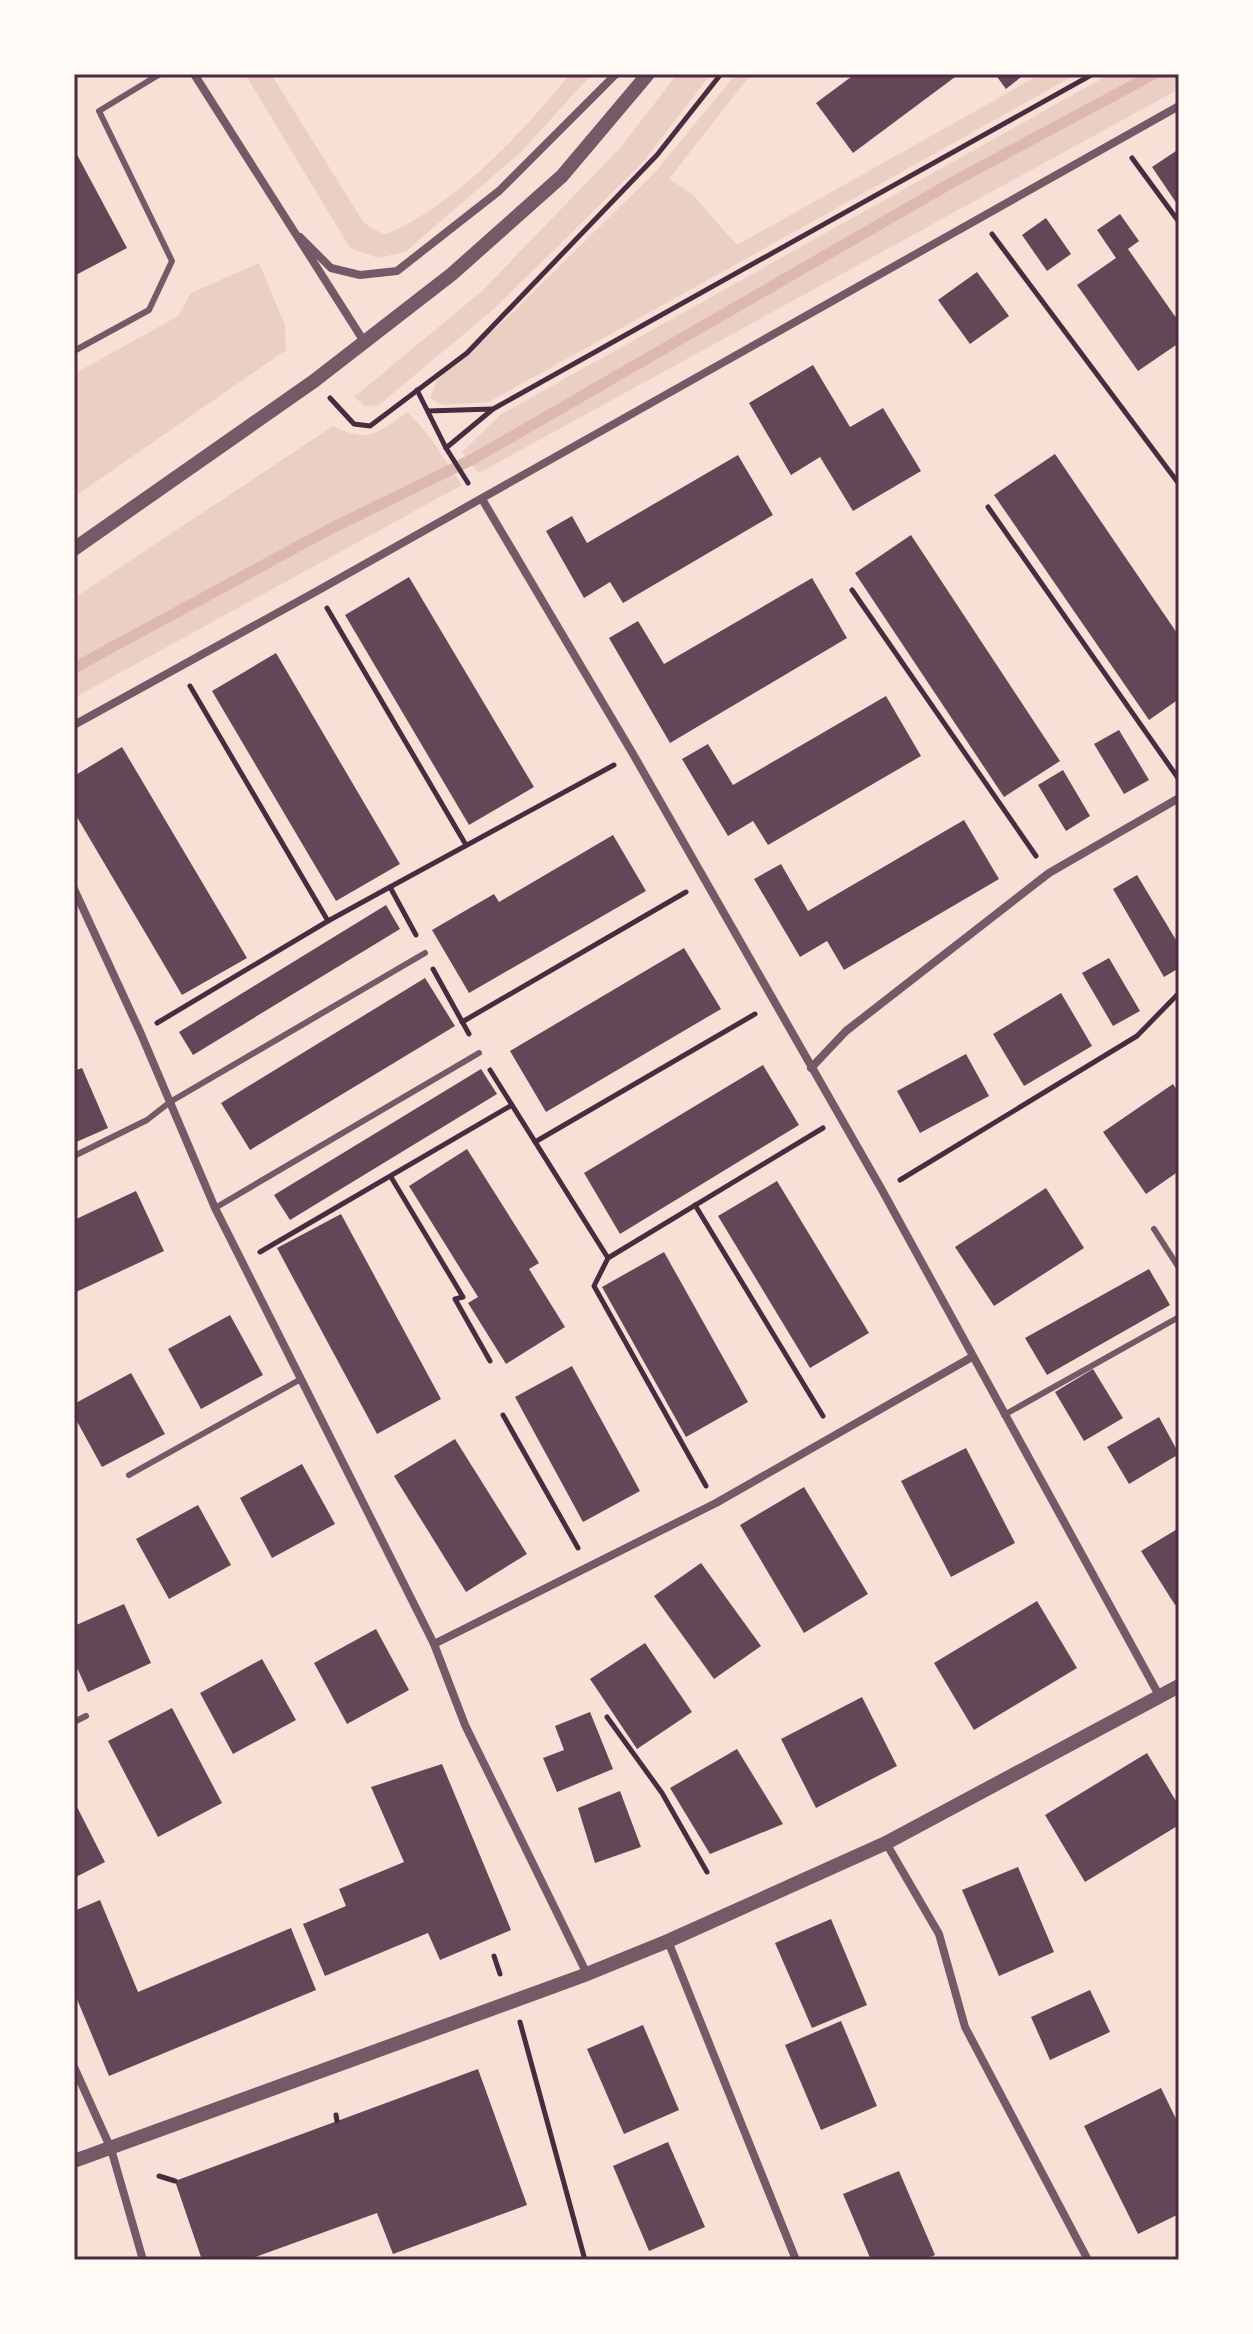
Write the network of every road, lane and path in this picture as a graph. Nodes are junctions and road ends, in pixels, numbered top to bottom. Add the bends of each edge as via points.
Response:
1 (160, 74) edge
2 (194, 74) edge
3 (616, 74) edge
4 (648, 74) edge
5 (721, 74) edge
6 (1093, 74) edge
7 (1179, 106) edge
8 (1129, 154) dead end
9 (1179, 222) edge
10 (989, 230) dead end
11 (300, 237) junction
12 (366, 343) junction
13 (74, 351) edge
14 (314, 381) junction
15 (417, 390) junction
16 (493, 409) junction
17 (428, 411) junction
18 (448, 451) junction
19 (1179, 484) edge
20 (470, 486) dead end
21 (482, 499) junction
22 (988, 507) dead end
23 (74, 549) edge
24 (852, 590) dead end
25 (317, 591) junction
26 (74, 725) edge
27 (633, 754) junction
28 (1178, 778) edge
29 (1179, 798) edge
30 (466, 845) junction
31 (1049, 873) junction
32 (706, 880) junction
33 (390, 887) dead end
34 (74, 889) edge
35 (328, 921) dead end
36 (425, 953) dead end
37 (1179, 993) edge
38 (773, 1003) junction
39 (462, 1022) dead end
40 (141, 1034) junction
41 (479, 1053) dead end
42 (811, 1068) junction
43 (170, 1102) junction
44 (512, 1105) dead end
45 (839, 1119) junction
46 (535, 1142) dead end
47 (74, 1156) edge
48 (391, 1177) junction
49 (882, 1190) junction
50 (695, 1205) junction
51 (215, 1208) junction
52 (1154, 1229) dead end
53 (608, 1258) dead end
54 (242, 1262) junction
55 (1179, 1268) edge
56 (1179, 1317) edge
57 (972, 1357) junction
58 (490, 1361) dead end
59 (301, 1379) junction
60 (503, 1415) dead end
61 (1004, 1415) junction
62 (834, 1435) junction
63 (129, 1475) dead end
64 (588, 1566) junction
65 (434, 1644) junction
66 (1179, 1686) edge
67 (1160, 1697) junction
68 (86, 1716) dead end
69 (607, 1717) dead end
70 (74, 1722) edge
71 (886, 1843) junction
72 (707, 1872) dead end
73 (668, 1941) junction
74 (494, 1956) dead end
75 (500, 1974) dead end
76 (587, 1974) junction
77 (517, 2011) dead end
78 (74, 2067) edge
79 (111, 2149) junction
80 (74, 2161) edge
81 (159, 2176) dead end
82 (175, 2181) dead end
83 (143, 2260) edge
84 (585, 2260) edge
85 (796, 2260) edge
86 (1088, 2260) edge

1 - 13 lane via 99,111 172,261 149,310
2 - 11 street
3 - 11 street via 499,191 397,271 360,275 331,268
4 - 12 street via 562,176
5 - 15 path via 657,155 467,353
6 - 16 path
7 - 21 street
8 - 9 path
10 - 19 path
11 - 12 street
12 - 14 street
14 - 15 path via 354,424 370,426
14 - 23 street
15 - 17 path
16 - 17 path
16 - 18 path
17 - 18 path
18 - 20 path
21 - 25 street
21 - 27 street
22 - 28 path
24 - 31 path
25 - 26 street
25 - 30 path
27 - 30 path
27 - 32 street
29 - 31 street
30 - 33 path
31 - 42 street via 846,1031
32 - 38 street
32 - 39 path
34 - 40 street
35 - 40 path
36 - 43 lane
37 - 49 path via 1137,1036
38 - 42 street
38 - 46 path
40 - 43 street
41 - 51 lane
42 - 45 street
43 - 47 lane via 147,1120
43 - 51 street
44 - 48 path
45 - 49 street
45 - 50 path
48 - 54 path
48 - 58 path via 463,1297 455,1299
49 - 57 street
50 - 53 path
50 - 62 path
51 - 54 street
52 - 55 lane
54 - 59 street
56 - 61 lane
57 - 61 street
57 - 62 street
59 - 63 lane
59 - 65 street
60 - 64 path
61 - 67 street
62 - 64 street via 716,1503
64 - 65 street
65 - 76 street via 465,1725
66 - 67 street
67 - 71 street
68 - 70 lane
69 - 72 path via 662,1793
71 - 73 street
71 - 86 street via 939,1934 965,2027
73 - 76 street
73 - 85 street
74 - 75 path
76 - 79 street
77 - 84 path
78 - 79 street
79 - 80 street
79 - 83 street
81 - 82 path

